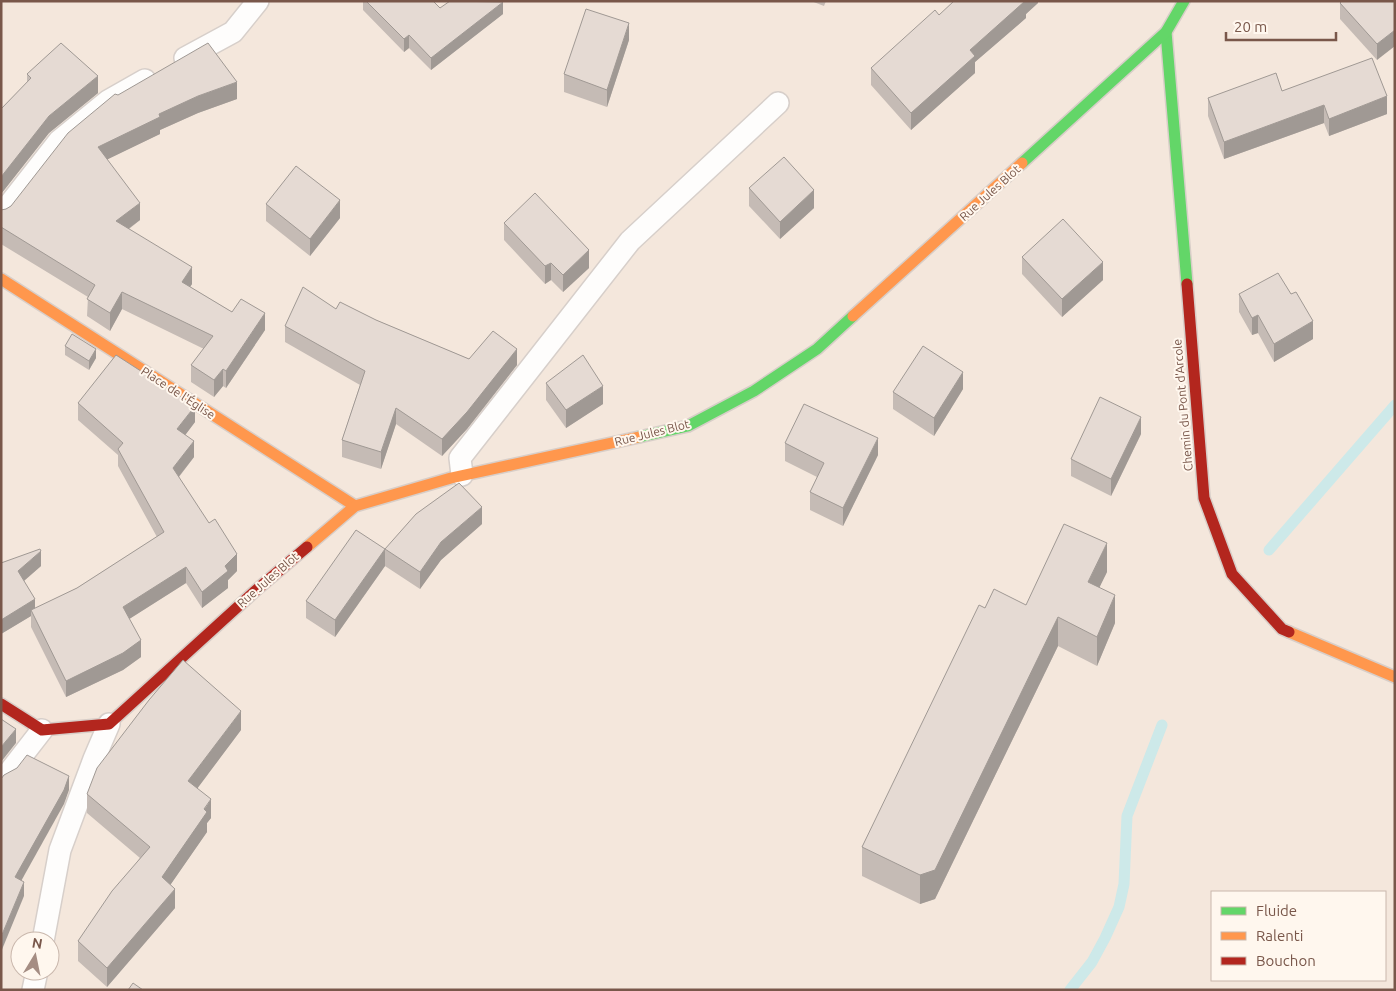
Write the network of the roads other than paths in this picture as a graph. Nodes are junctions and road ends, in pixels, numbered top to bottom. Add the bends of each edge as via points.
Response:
1 (258, 1) edge
2 (1184, 1) edge
3 (1166, 32) junction
4 (778, 103) dead end
5 (1, 215) edge
6 (1, 279) edge
7 (462, 475) junction
8 (356, 506) junction
9 (1395, 677) edge
10 (1, 704) edge
11 (109, 724) junction
12 (42, 730) junction
13 (1, 778) edge
14 (45, 931) edge

1 - 5 lane via 233,32 108,101 59,141
2 - 3 street, Rue Jules Blot
3 - 7 street, Rue Jules Blot via 817,349 754,392 688,426
3 - 9 street, Chemin du Pont d'Arcole via 1207,507 1232,574 1282,629
4 - 7 lane via 630,241 460,458
6 - 8 street, Place de l'Église
7 - 8 street, Rue Jules Blot
8 - 11 street, Rue Jules Blot via 254,592
10 - 12 street
11 - 12 street
11 - 14 lane, Rue Jules Blot via 60,850
12 - 13 lane via 7,775

